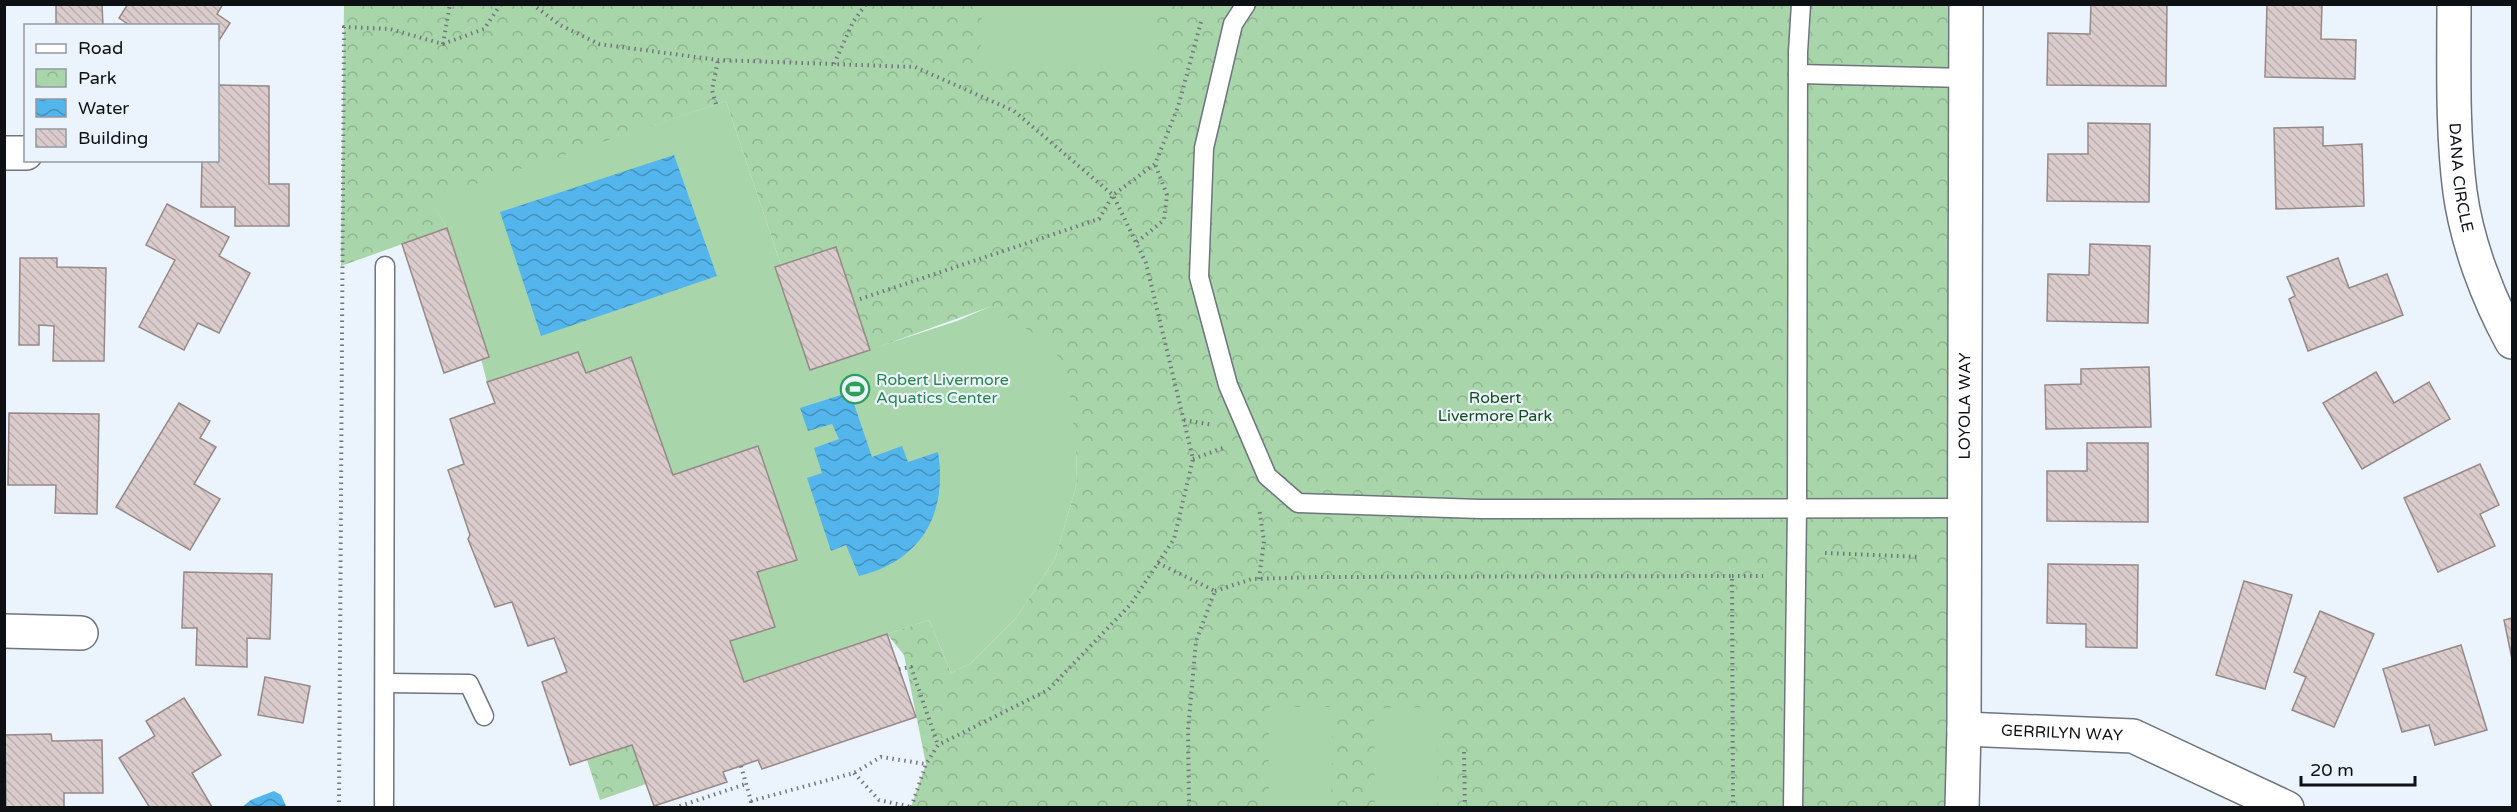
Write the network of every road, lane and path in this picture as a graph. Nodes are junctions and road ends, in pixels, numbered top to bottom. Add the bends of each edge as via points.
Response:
1 (450, 4) edge
2 (532, 4) edge
3 (866, 4) edge
4 (1246, 4) edge
5 (1801, 4) edge
6 (1966, 4) edge
7 (2454, 4) edge
8 (1203, 13) dead end
9 (443, 44) dead end
10 (718, 60) junction
11 (834, 64) junction
12 (1798, 74) junction
13 (1966, 78) junction
14 (716, 104) dead end
15 (4, 153) edge
16 (24, 153) edge
17 (1155, 164) junction
18 (1113, 195) junction
19 (1137, 242) junction
20 (385, 266) dead end
21 (860, 299) dead end
22 (2512, 342) edge
23 (1184, 420) junction
24 (1216, 426) dead end
25 (1224, 440) dead end
26 (1193, 459) junction
27 (1257, 497) dead end
28 (1965, 508) junction
29 (1797, 509) junction
30 (1825, 553) dead end
31 (1920, 557) dead end
32 (1158, 563) junction
33 (1732, 576) junction
34 (1763, 576) dead end
35 (1259, 579) junction
36 (1215, 591) junction
37 (4, 631) edge
38 (81, 633) dead end
39 (899, 669) dead end
40 (385, 683) junction
41 (484, 716) dead end
42 (1964, 729) junction
43 (938, 745) junction
44 (1464, 752) dead end
45 (926, 764) junction
46 (741, 766) dead end
47 (854, 773) junction
48 (746, 784) junction
49 (751, 801) junction
50 (384, 807) edge
51 (674, 807) edge
52 (753, 807) edge
53 (911, 807) edge
54 (1189, 807) edge
55 (1465, 807) edge
56 (1733, 807) edge
57 (1793, 807) edge
58 (1962, 807) edge
59 (2287, 807) edge

1 - 9 path
2 - 10 path via 560,25 599,44
3 - 11 path
4 - 29 lane via 1233,24 1204,148 1199,277 1228,385 1267,476 1298,503 1480,509
5 - 12 lane
6 - 13 street, LOYOLA WAY
7 - 22 street, DANA CIRCLE via 2460,193 2479,267
8 - 17 path via 1178,107
10 - 11 path
10 - 14 path via 712,90
11 - 18 path via 915,68 1014,111
12 - 13 lane
12 - 29 lane
13 - 28 street, LOYOLA WAY
15 - 16 street
17 - 18 path
17 - 19 path via 1167,195 1164,220
18 - 19 path
18 - 21 path via 1099,219
19 - 23 path via 1146,263
20 - 40 lane
23 - 24 path
23 - 26 path
25 - 26 path via 1227,447
26 - 32 path via 1174,539
27 - 35 path via 1264,541
28 - 29 lane
28 - 42 street, LOYOLA WAY
29 - 57 lane
30 - 31 path
32 - 36 path
32 - 43 path via 1131,604 1048,690
33 - 34 path
33 - 35 path
33 - 56 path
35 - 36 path
36 - 54 path via 1196,641 1188,730
37 - 38 street
39 - 43 path via 911,667
40 - 41 lane via 469,684
40 - 50 lane
42 - 58 street, LOYOLA WAY
42 - 59 street, GERRILYN WAY via 2133,736
43 - 45 path
44 - 55 path
45 - 47 path via 881,757
45 - 53 path
46 - 48 path
47 - 49 path
47 - 53 path via 879,800
48 - 49 path
48 - 51 path
49 - 52 path

